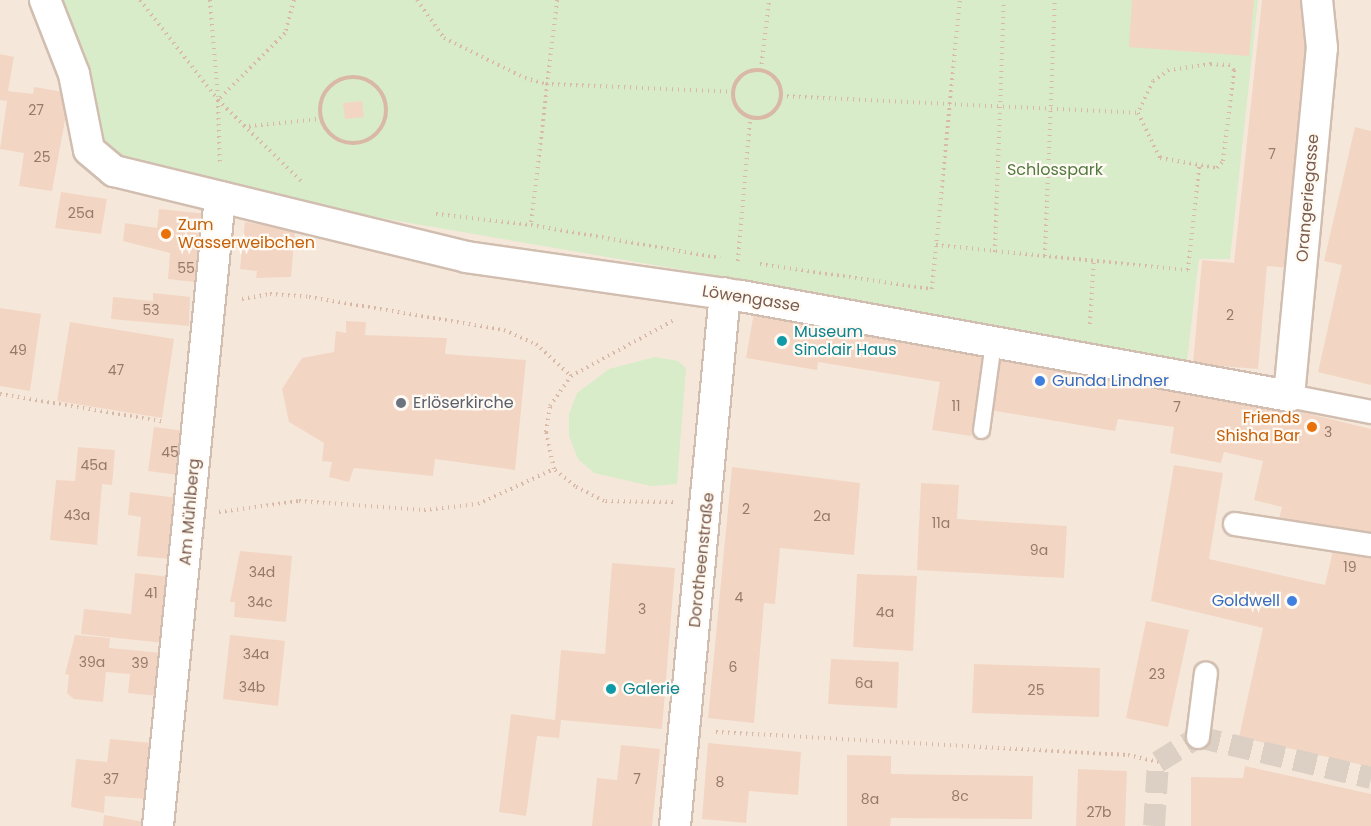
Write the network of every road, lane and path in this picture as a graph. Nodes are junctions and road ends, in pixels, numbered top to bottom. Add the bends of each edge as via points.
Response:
1 (45, 0) edge
2 (140, 0) edge
3 (210, 0) edge
4 (294, 0) edge
5 (417, 0) edge
6 (557, 0) edge
7 (769, 0) edge
8 (960, 0) edge
9 (1004, 0) edge
10 (1055, 0) edge
11 (1317, 0) edge
12 (761, 70) junction
13 (546, 84) junction
14 (733, 92) junction
15 (781, 96) junction
16 (218, 100) junction
17 (951, 103) junction
18 (1000, 106) junction
19 (1050, 109) junction
20 (1138, 113) junction
21 (750, 117) junction
22 (321, 119) junction
23 (248, 126) junction
24 (1199, 166) junction
25 (310, 192) dead end
26 (220, 197) junction
27 (432, 214) dead end
28 (531, 225) junction
29 (936, 245) junction
30 (995, 252) junction
31 (1045, 256) junction
32 (736, 261) junction
33 (1094, 261) junction
34 (725, 293) junction
35 (209, 305) junction
36 (1090, 324) dead end
37 (993, 342) junction
38 (571, 376) junction
39 (0, 394) edge
40 (1289, 396) junction
41 (1371, 412) edge
42 (198, 428) junction
43 (981, 430) dead end
44 (554, 469) junction
45 (707, 503) junction
46 (219, 512) dead end
47 (1235, 524) dead end
48 (1371, 546) edge
49 (1206, 673) dead end
50 (684, 732) junction
51 (1198, 737) dead end
52 (1158, 762) dead end
53 (158, 826) edge
54 (675, 826) edge

1 - 26 street, Löwengasse via 74,74 89,150 108,168
2 - 16 path
3 - 16 path
4 - 16 path via 285,33
5 - 13 path via 444,38 480,60
6 - 13 path
7 - 12 path
8 - 17 path
9 - 18 path
10 - 19 path
11 - 40 street, Orangeriegasse via 1322,48
12 - 14 path via 745,72
12 - 15 path via 775,77
13 - 14 path
13 - 28 path
14 - 21 path via 737,107
15 - 17 path
15 - 21 path via 772,113
16 - 23 path
16 - 26 path
17 - 18 path
17 - 29 path
18 - 19 path
18 - 30 path
19 - 20 path
19 - 31 path
20 - 24 path via 1160,158
20 - 24 path via 1153,81 1169,70 1230,65 1234,76 1223,161 1216,168
21 - 32 path
22 - 22 path via 335,138 357,143 383,125 385,101 371,82 348,77 323,95
22 - 23 path
23 - 25 path
24 - 33 path via 1188,270
26 - 34 street, Löwengasse via 466,257
26 - 35 street, Am Mühlberg
27 - 28 path
28 - 32 path
29 - 30 path
29 - 32 path via 932,289
30 - 31 path
31 - 33 path
32 - 34 path via 735,279
33 - 36 path
34 - 37 street, Löwengasse
34 - 38 path
34 - 45 street, Dorotheenstraße
35 - 38 path via 270,294 309,297 504,330 536,344
35 - 42 street, Am Mühlberg
37 - 40 street, Löwengasse
37 - 43 lane
38 - 44 path via 550,406 546,432
39 - 42 path
40 - 41 street, Löwengasse
42 - 53 street, Am Mühlberg
44 - 45 path via 604,501
44 - 46 path via 478,504 424,510 299,501
45 - 50 street, Dorotheenstraße
47 - 48 street
49 - 51 street
50 - 52 path via 1128,755
50 - 54 street, Dorotheenstraße

